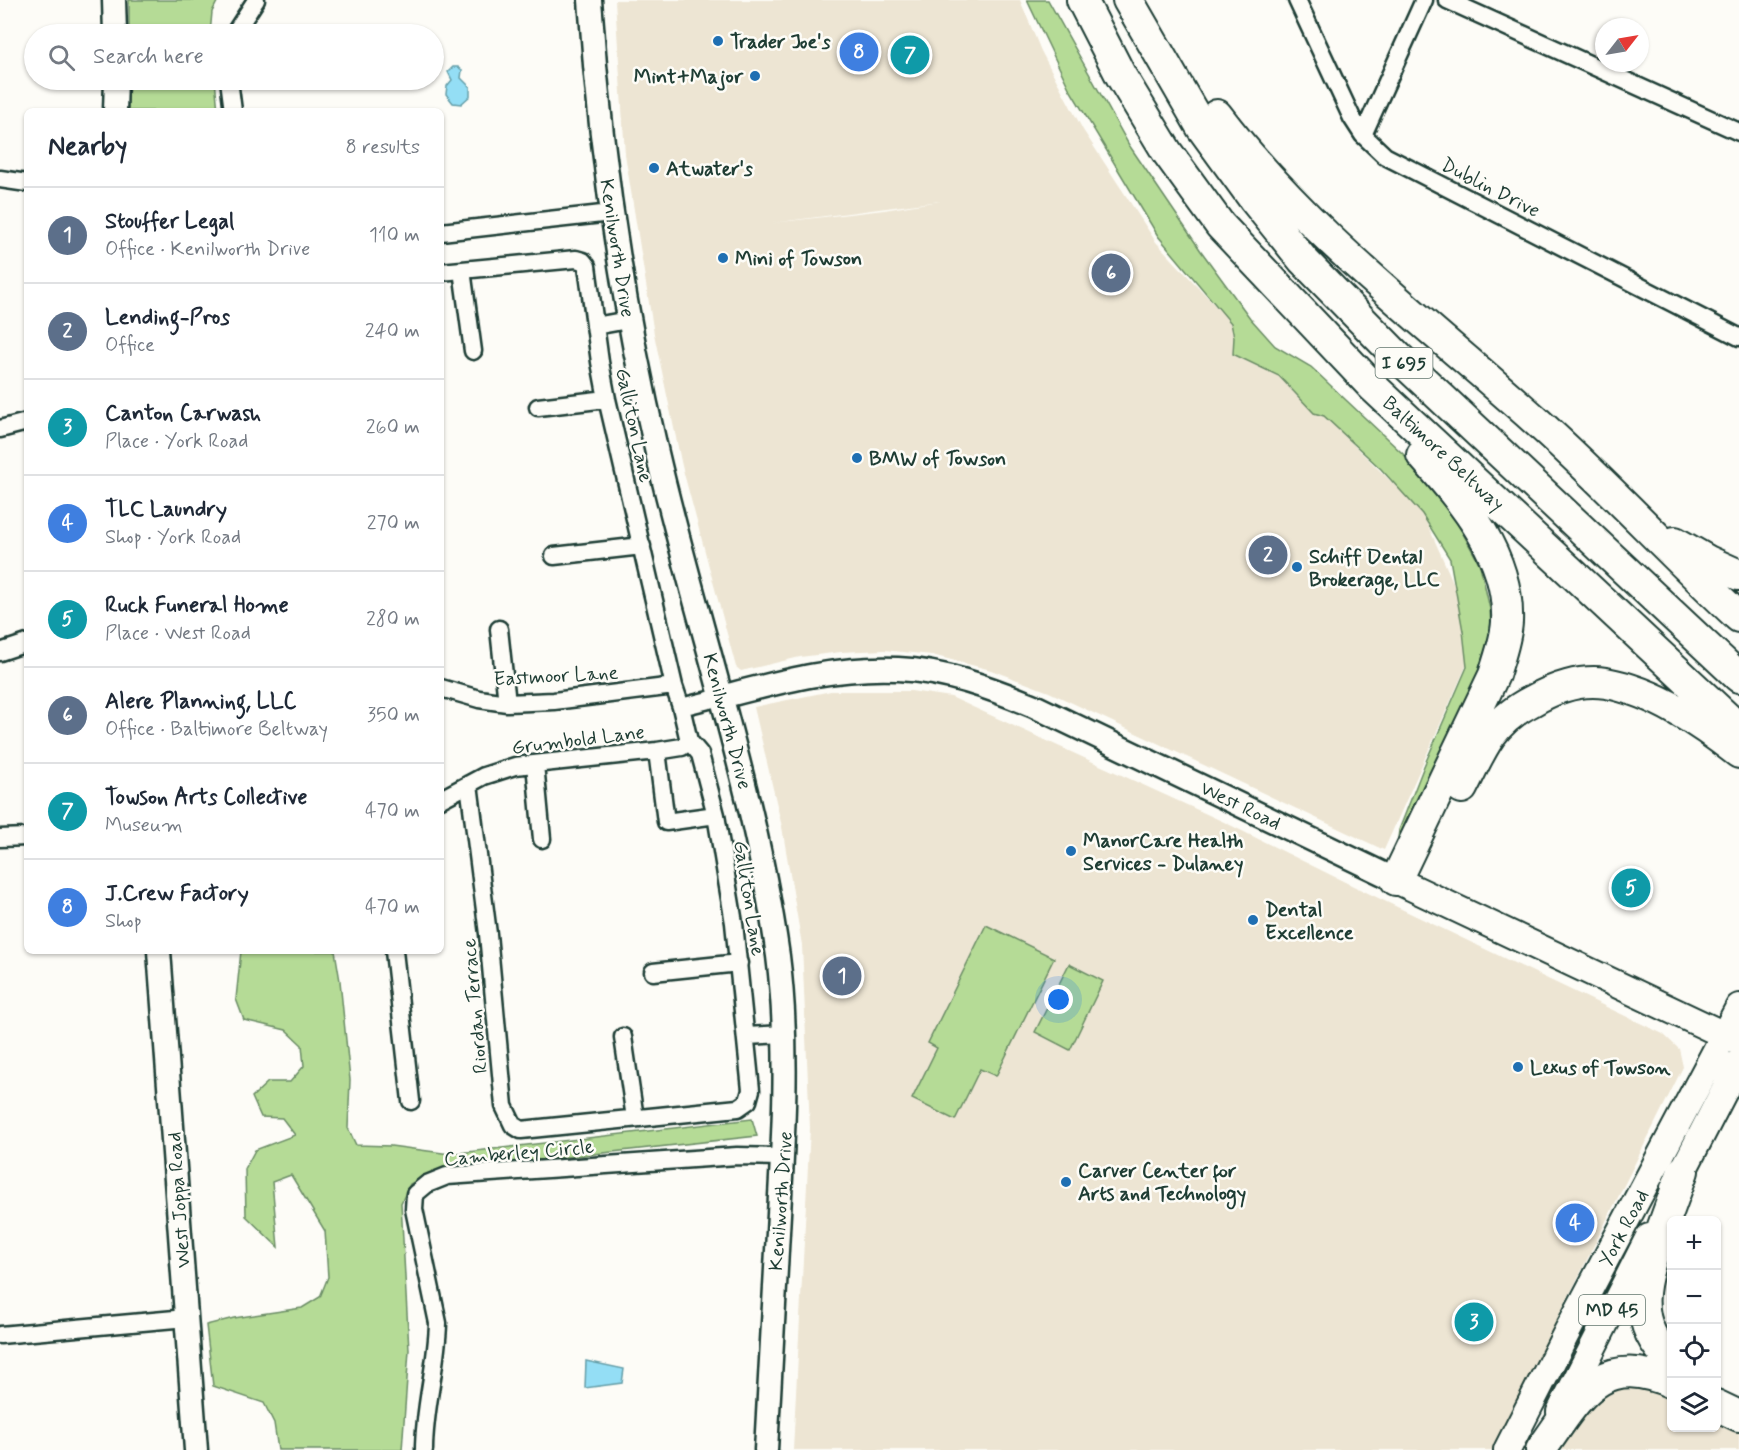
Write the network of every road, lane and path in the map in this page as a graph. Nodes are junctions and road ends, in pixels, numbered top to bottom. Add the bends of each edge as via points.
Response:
1 (114, 0) edge
2 (256, 0) edge
3 (590, 0) edge
4 (1082, 0) edge
5 (1128, 0) edge
6 (1140, 0) edge
7 (1297, 0) edge
8 (1424, 0) edge
9 (1448, 0) edge
10 (115, 24) edge
11 (240, 24) edge
12 (116, 90) edge
13 (230, 90) edge
14 (115, 108) edge
15 (233, 108) edge
16 (1739, 132) edge
17 (1363, 135) junction
18 (0, 179) edge
19 (24, 183) edge
20 (611, 213) junction
21 (1220, 225) junction
22 (444, 232) edge
23 (462, 270) junction
24 (444, 272) edge
25 (628, 320) junction
26 (595, 326) junction
27 (1739, 337) edge
28 (473, 351) dead end
29 (607, 399) junction
30 (537, 408) dead end
31 (24, 423) edge
32 (0, 429) edge
33 (1634, 512) junction
34 (642, 546) junction
35 (554, 556) dead end
36 (1739, 575) edge
37 (1739, 617) edge
38 (499, 628) dead end
39 (24, 644) edge
40 (0, 652) edge
41 (1739, 677) edge
42 (674, 687) junction
43 (444, 689) edge
44 (722, 697) junction
45 (507, 703) junction
46 (681, 707) junction
47 (1739, 729) edge
48 (689, 741) junction
49 (657, 751) junction
50 (1739, 753) edge
51 (535, 764) junction
52 (469, 784) junction
53 (444, 798) edge
54 (716, 815) junction
55 (24, 837) edge
56 (0, 838) edge
57 (542, 838) dead end
58 (1405, 884) junction
59 (159, 954) edge
60 (394, 954) edge
61 (739, 963) junction
62 (653, 972) dead end
63 (1739, 1007) edge
64 (785, 1034) junction
65 (746, 1036) junction
66 (623, 1037) dead end
67 (1732, 1039) edge
68 (1739, 1062) edge
69 (411, 1101) dead end
70 (635, 1118) junction
71 (783, 1157) junction
72 (1683, 1170) junction
73 (1640, 1194) junction
74 (1610, 1313) junction
75 (186, 1318) junction
76 (0, 1335) edge
77 (1667, 1356) edge
78 (1667, 1381) edge
79 (1721, 1390) edge
80 (1739, 1399) edge
81 (1721, 1407) edge
82 (1739, 1416) edge
83 (196, 1450) edge
84 (424, 1450) edge
85 (765, 1450) edge
86 (1507, 1450) edge
87 (1540, 1450) edge

1 - 10 street
2 - 11 street
3 - 20 street, Kenilworth Drive
4 - 21 highway, Baltimore Beltway / I 695 via 1121,76
5 - 41 highway, Baltimore Beltway / I 695 via 1202,128 1303,260 1398,357
6 - 33 highway via 1202,95 1275,183 1330,240
7 - 17 street, Dublin Drive
8 - 17 street
9 - 16 street
12 - 14 street
13 - 15 street
17 - 27 street, Dublin Drive via 1384,156
18 - 19 street
20 - 22 street
20 - 25 street, Kenilworth Drive
21 - 47 highway, Baltimore Beltway / I 695 via 1372,386
21 - 58 highway via 1317,345 1445,481 1489,545 1503,580 1507,624 1494,675
23 - 24 street
23 - 26 street, Galliton Lane via 584,261
23 - 28 street
25 - 26 street
25 - 44 street, Kenilworth Drive via 657,454
26 - 29 street, Galliton Lane
29 - 30 street
29 - 34 street, Galliton Lane
31 - 32 street
33 - 36 highway via 1678,544
33 - 37 highway
34 - 35 street
34 - 42 street, Galliton Lane
38 - 45 street
39 - 40 street
42 - 45 street, Eastmoor Lane
42 - 46 street, Galliton Lane
43 - 45 street, Eastmoor Lane
44 - 46 street
44 - 58 street, West Road via 818,674 877,669 940,675 975,684 1034,705
44 - 64 street, Kenilworth Drive via 760,847
46 - 48 street, Galliton Lane
48 - 49 street, Grumbold Lane via 682,747
48 - 54 street, Galliton Lane via 700,754
49 - 51 street, Grumbold Lane
49 - 54 street via 666,822
50 - 58 highway via 1690,717 1629,689 1605,683 1580,683 1541,696 1504,719 1491,735
51 - 52 street, Grumbold Lane via 508,768
51 - 57 street
52 - 53 street, Grumbold Lane
52 - 70 street, Riordan Terrace via 504,1106 509,1117 521,1130
54 - 61 street, Galliton Lane
55 - 56 street
58 - 67 main road, West Road
59 - 75 street, West Joppa Road
60 - 69 street
61 - 62 street
61 - 65 street, Galliton Lane
63 - 67 main road, York Road / MD 45
64 - 65 street
64 - 71 street, Kenilworth Drive
65 - 70 street, Galliton Lane via 752,1090 748,1101 738,1108
66 - 70 street
67 - 73 main road, York Road / MD 45
68 - 72 main road, York Road / MD 45
71 - 84 street, Camberley Circle via 737,1156 447,1176 427,1184 415,1194 414,1209 438,1323
71 - 85 street, Kenilworth Drive
72 - 74 main road, York Road / MD 45
72 - 77 highway via 1643,1290 1651,1335
73 - 74 main road via 1647,1206 1647,1219 1616,1280
73 - 86 main road, York Road / MD 45
74 - 87 main road, York Road / MD 45
75 - 76 street
75 - 83 street, West Joppa Road
78 - 87 highway via 1624,1371 1597,1381 1582,1394
79 - 80 highway
81 - 82 highway

